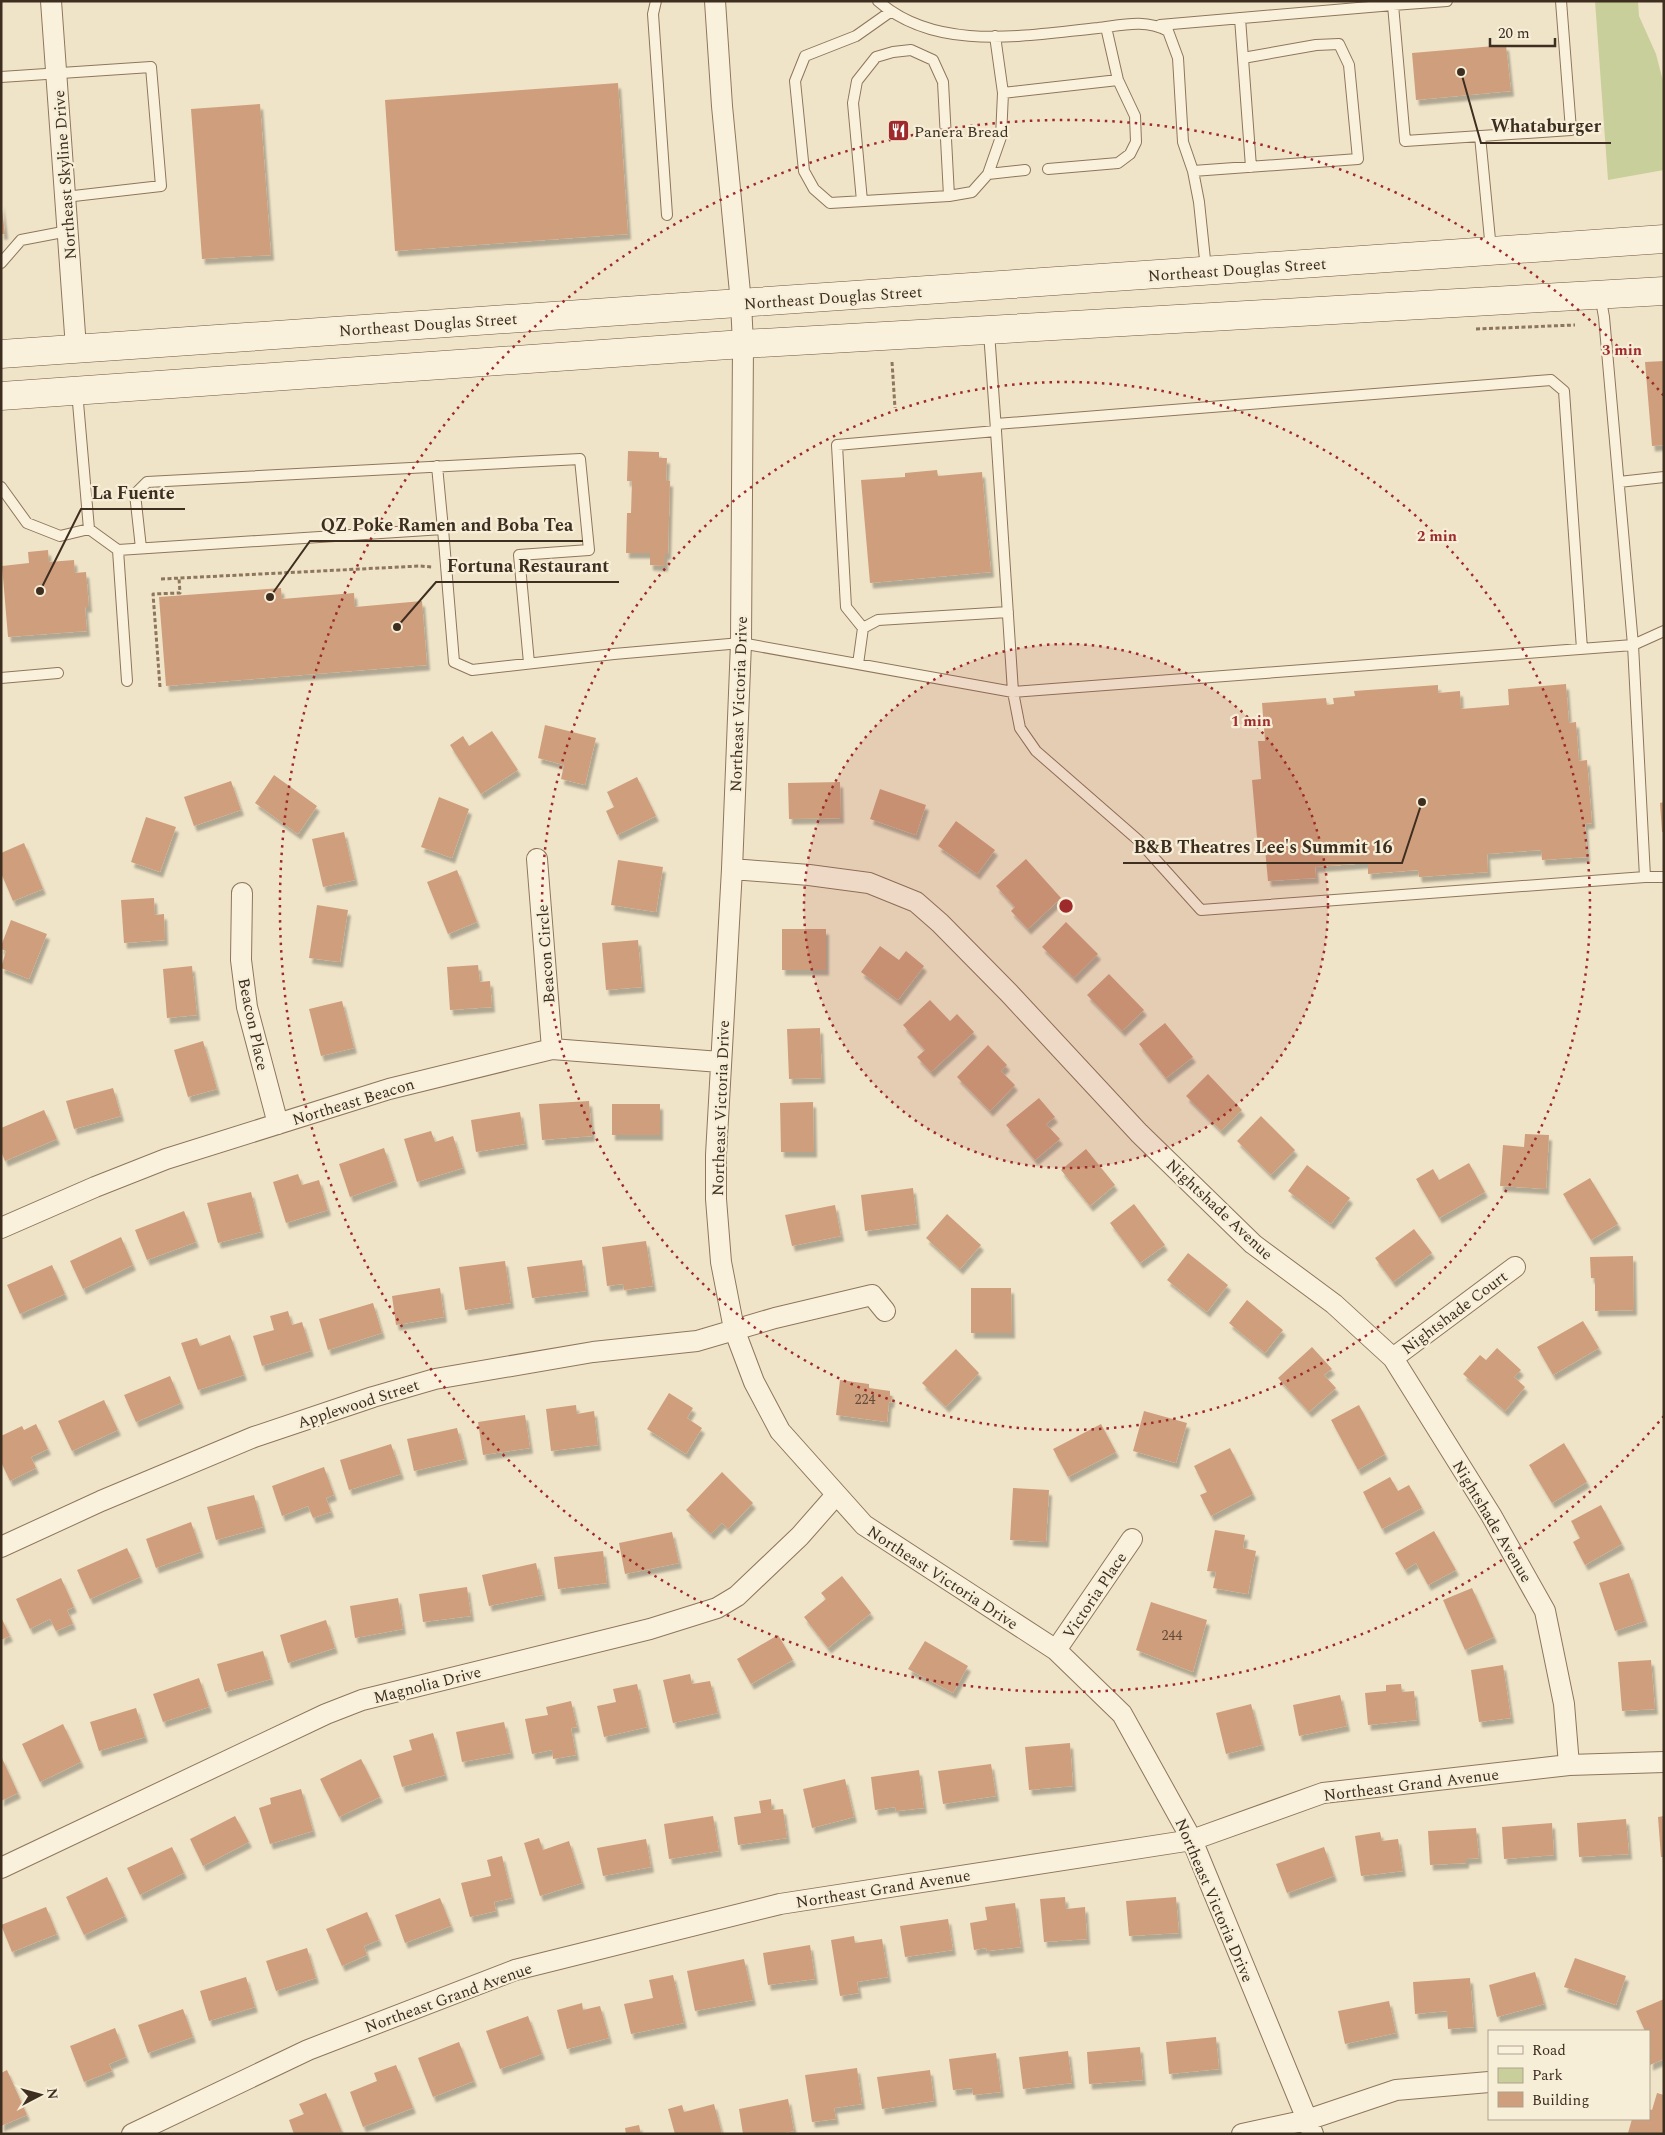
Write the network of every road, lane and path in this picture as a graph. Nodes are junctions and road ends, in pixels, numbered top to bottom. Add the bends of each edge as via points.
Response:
1 (52, 1) edge
2 (656, 1) edge
3 (715, 1) edge
4 (878, 1) edge
5 (1447, 1) edge
6 (1561, 1) edge
7 (1393, 5) junction
8 (1317, 6) edge
9 (890, 12) junction
10 (1240, 18) junction
11 (1159, 26) junction
12 (1106, 27) junction
13 (995, 36) junction
14 (1243, 58) junction
15 (57, 74) junction
16 (1, 77) edge
17 (1118, 80) junction
18 (1002, 93) junction
19 (1480, 136) junction
20 (1251, 167) junction
21 (1048, 168) dead end
22 (1025, 170) dead end
23 (1193, 171) junction
24 (988, 174) junction
25 (949, 196) junction
26 (65, 197) junction
27 (862, 201) junction
28 (667, 215) dead end
29 (68, 231) junction
30 (1664, 239) edge
31 (1491, 251) junction
32 (1, 263) edge
33 (1206, 271) junction
34 (1664, 291) edge
35 (1600, 294) junction
36 (742, 303) junction
37 (989, 329) junction
38 (743, 344) junction
39 (76, 348) junction
40 (1, 354) edge
41 (892, 362) dead end
42 (77, 391) junction
43 (33, 394) junction
44 (1, 396) edge
45 (895, 408) dead end
46 (996, 427) junction
47 (437, 466) junction
48 (1664, 477) edge
49 (1619, 482) junction
50 (1, 487) edge
51 (89, 529) junction
52 (442, 529) junction
53 (140, 548) junction
54 (118, 550) junction
55 (446, 572) junction
56 (179, 578) junction
57 (161, 579) dead end
58 (1008, 612) junction
59 (863, 628) junction
60 (1664, 631) edge
61 (741, 643) junction
62 (1633, 645) junction
63 (1582, 649) junction
64 (529, 663) junction
65 (858, 664) junction
66 (58, 673) dead end
67 (1, 678) edge
68 (127, 681) dead end
69 (160, 686) dead end
70 (1013, 692) junction
71 (537, 859) dead end
72 (732, 869) junction
73 (1645, 877) junction
74 (1664, 877) edge
75 (242, 893) dead end
76 (552, 1049) junction
77 (720, 1062) junction
78 (278, 1124) junction
79 (1, 1228) edge
80 (1515, 1267) dead end
81 (885, 1311) dead end
82 (734, 1329) junction
83 (1393, 1358) junction
84 (836, 1495) junction
85 (1132, 1539) dead end
86 (1, 1547) edge
87 (1056, 1650) junction
88 (1664, 1762) edge
89 (1569, 1765) junction
90 (1192, 1840) junction
91 (1, 1868) edge
92 (1488, 2082) edge
93 (1310, 2127) edge
94 (132, 2134) edge
95 (1242, 2134) edge

1 - 15 street, Northeast Skyline Drive
2 - 28 lane via 653,14
3 - 36 street, Northeast Victoria Drive
4 - 9 lane
5 - 7 lane
6 - 19 lane via 1571,130
7 - 8 lane
7 - 19 lane via 1405,141
8 - 10 lane
9 - 13 lane via 906,21 952,34
9 - 27 lane via 856,36 805,56 795,81 804,171 814,188 830,203
10 - 11 lane
10 - 14 lane
11 - 12 lane via 1147,23
11 - 23 lane via 1168,31 1178,58 1183,142
12 - 13 lane
12 - 17 lane
13 - 18 lane
14 - 20 lane
14 - 20 lane via 1339,44 1349,65 1358,158
15 - 16 lane
15 - 26 street, Northeast Skyline Drive
15 - 26 lane via 151,67 161,186
17 - 18 lane
17 - 21 lane via 1135,116 1136,142 1130,154 1118,164
18 - 24 lane via 1001,137
19 - 31 lane
20 - 23 lane
22 - 24 lane
23 - 33 lane
24 - 25 lane via 972,192
25 - 27 lane
25 - 27 lane via 943,82 933,60 911,50 876,57 857,81 853,103
26 - 29 street, Northeast Skyline Drive
29 - 32 lane via 21,240
29 - 39 street, Northeast Skyline Drive
30 - 31 main road, Northeast Douglas Street
31 - 33 main road, Northeast Douglas Street
33 - 36 main road, Northeast Douglas Street
34 - 35 main road
35 - 37 main road
35 - 49 lane
36 - 38 street, Northeast Victoria Drive
36 - 39 main road, Northeast Douglas Street
37 - 38 main road
37 - 46 lane
38 - 42 main road
38 - 61 street, Northeast Victoria Drive
39 - 40 main road, Northeast Douglas Street
39 - 43 main road via 72,370 62,382
41 - 45 path
42 - 43 main road
42 - 51 lane
43 - 44 main road
46 - 58 lane
46 - 59 lane via 837,445 846,607
46 - 63 lane via 1551,380 1564,391
47 - 52 lane
47 - 53 lane via 147,482 135,494
47 - 64 lane via 580,459 589,550 519,555
48 - 49 lane
49 - 62 lane
50 - 51 lane via 27,523 60,536
51 - 54 lane
52 - 53 lane
52 - 55 lane
53 - 54 lane
54 - 68 lane
55 - 56 path via 420,566
55 - 64 lane via 454,662 472,670
56 - 57 path
56 - 69 path via 180,593 153,594
58 - 59 lane via 878,620
58 - 70 lane
59 - 65 lane
60 - 62 lane
61 - 64 lane
61 - 65 lane
61 - 72 street, Northeast Victoria Drive
62 - 63 lane
62 - 73 lane
63 - 70 lane
65 - 70 lane
66 - 67 lane
70 - 73 lane via 1020,728 1036,751 1138,840 1201,910
71 - 76 street, Beacon Circle
72 - 77 street, Northeast Victoria Drive
72 - 83 street, Nightshade Avenue via 809,874 869,883 916,902 1002,986 1139,1133 1253,1244 1334,1304
73 - 74 lane
75 - 78 street, Beacon Place via 241,960 247,1008
76 - 77 street, Northeast Beacon
76 - 78 street, Northeast Beacon via 388,1089
77 - 82 street, Northeast Victoria Drive via 716,1198 721,1262
78 - 79 street, Northeast Beacon via 166,1159
80 - 83 street, Nightshade Court
81 - 82 street, Applewood Street via 872,1295
82 - 84 street, Northeast Victoria Drive via 754,1382 780,1431
82 - 86 street, Applewood Street via 697,1342 593,1352 436,1379 373,1397 254,1437 101,1500
83 - 89 street, Nightshade Avenue via 1491,1515 1545,1611 1564,1704
84 - 87 street, Northeast Victoria Drive via 864,1525
84 - 91 street, Magnolia Drive via 800,1536 737,1596 717,1608 650,1629 362,1700
85 - 87 street, Victoria Place
87 - 90 street, Northeast Victoria Drive via 1122,1714
88 - 89 street, Northeast Grand Avenue
89 - 90 street, Northeast Grand Avenue via 1323,1793
90 - 93 street, Northeast Victoria Drive
90 - 94 street, Northeast Grand Avenue via 780,1904 515,1970 308,2050
92 - 93 street via 1396,2090
93 - 95 street

